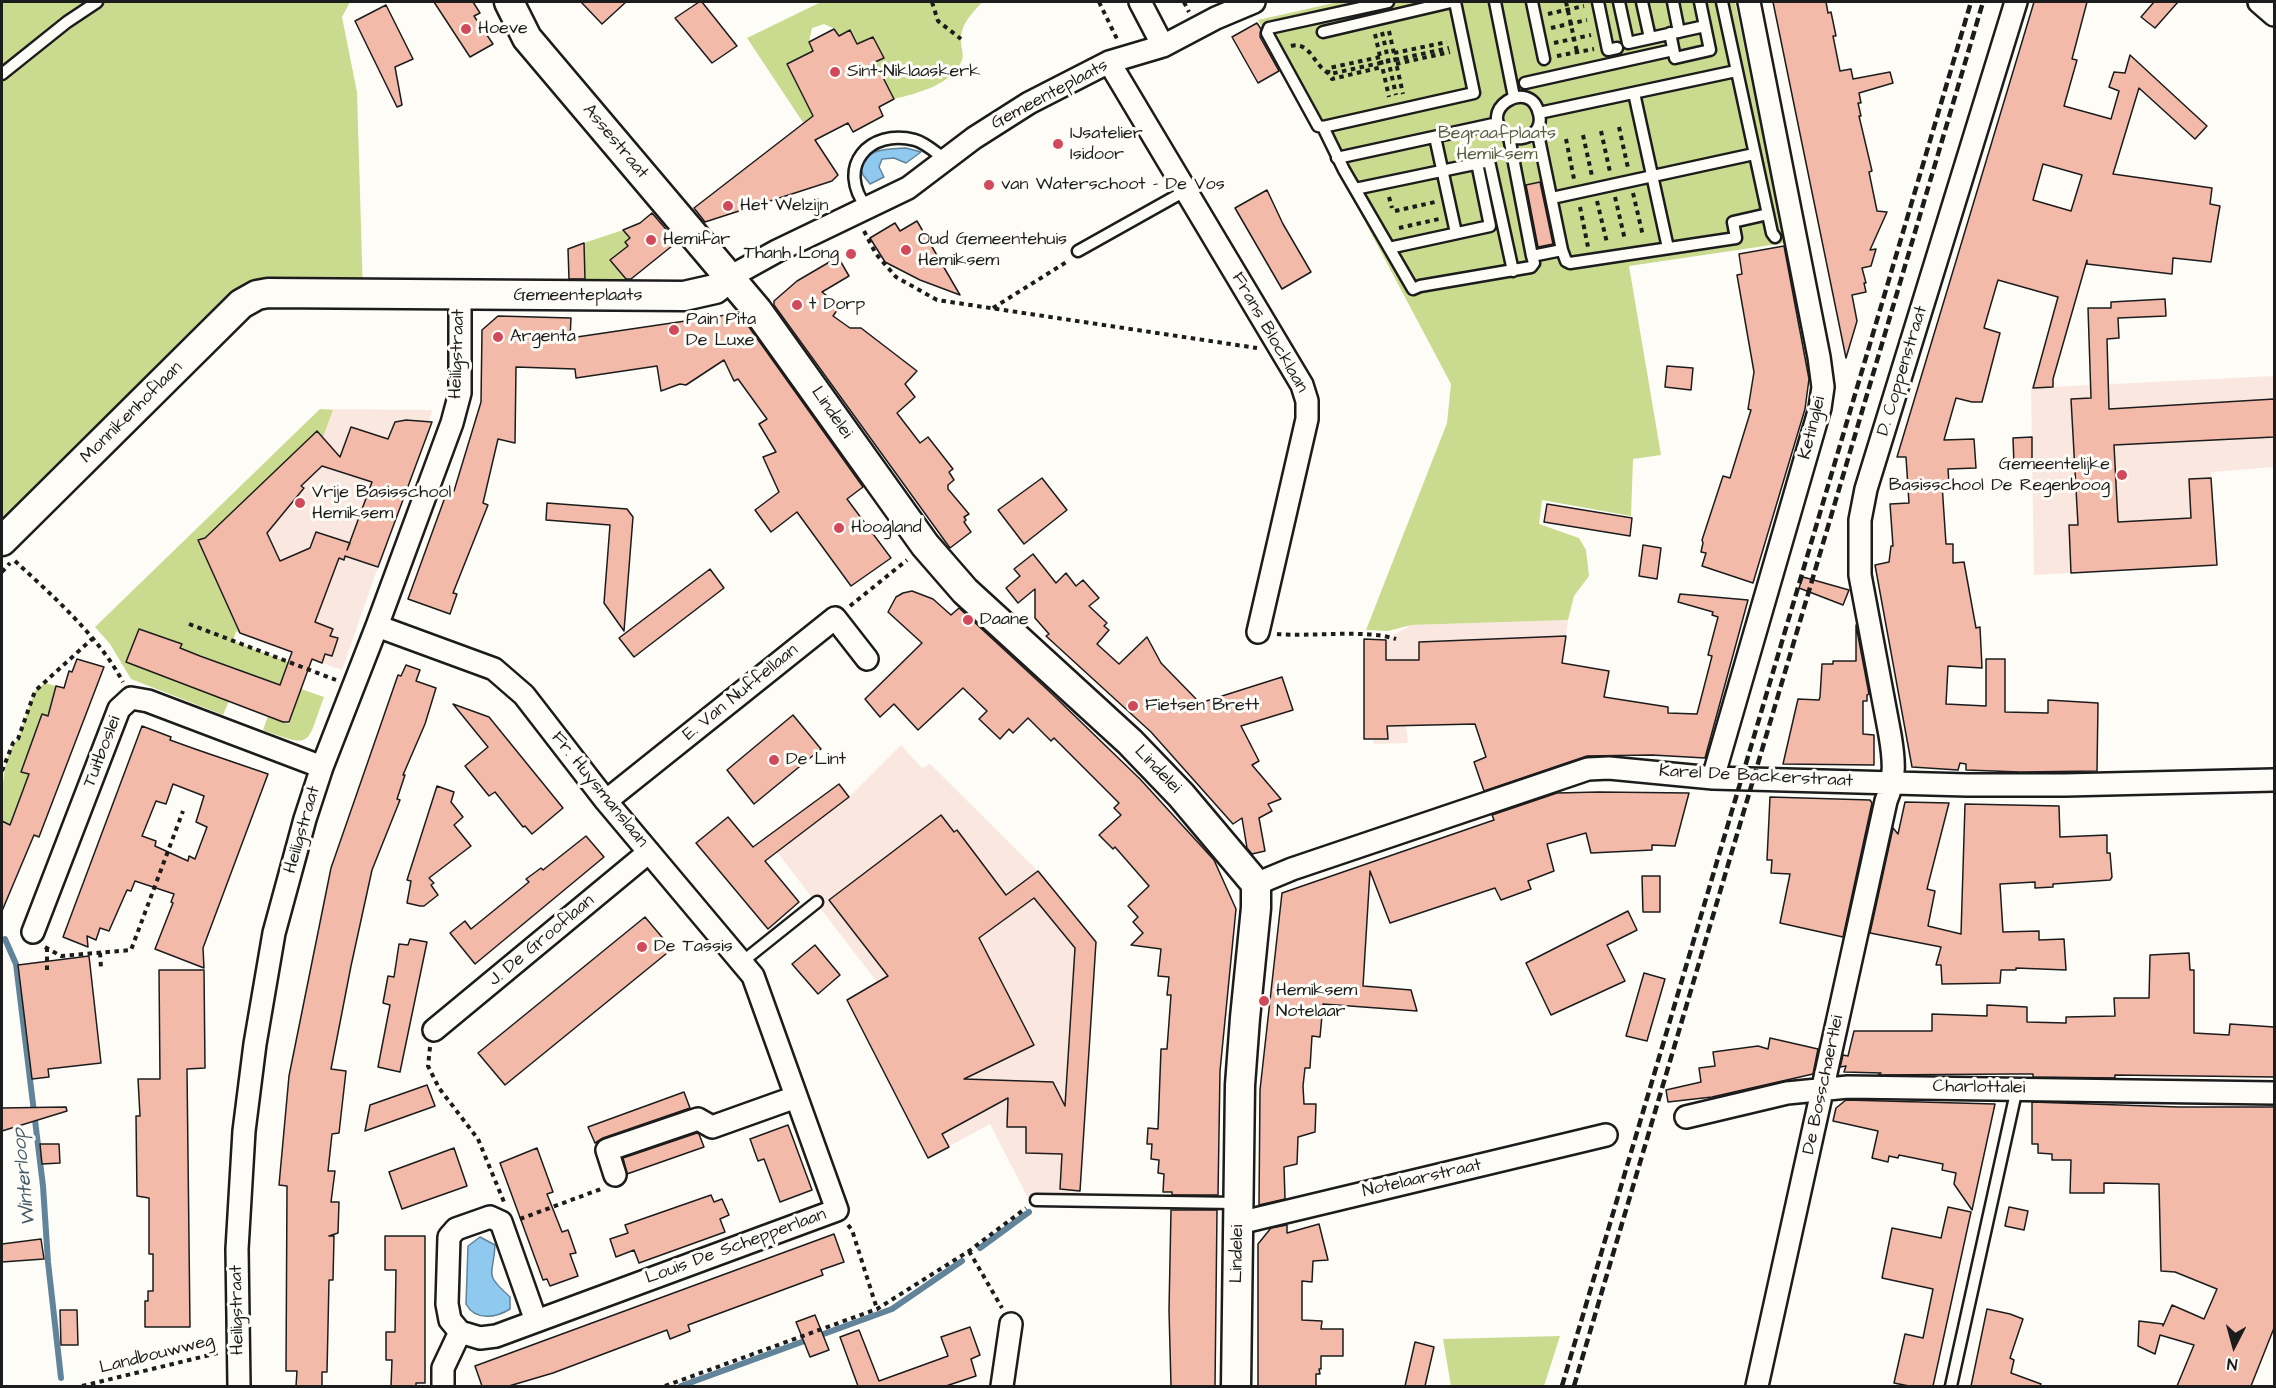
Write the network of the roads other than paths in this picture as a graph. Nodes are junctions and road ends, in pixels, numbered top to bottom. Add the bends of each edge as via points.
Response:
1 (98, 2) edge
2 (509, 2) edge
3 (1140, 2) edge
4 (1254, 2) edge
5 (1388, 2) edge
6 (1453, 2) edge
7 (1494, 2) edge
8 (1532, 2) edge
9 (1598, 2) edge
10 (1619, 2) edge
11 (1642, 2) edge
12 (1673, 2) edge
13 (1700, 2) edge
14 (1722, 2) edge
15 (1749, 2) edge
16 (2016, 2) edge
17 (2259, 2) edge
18 (2274, 15) edge
19 (1705, 26) junction
20 (1323, 32) dead end
21 (1675, 32) junction
22 (1650, 38) junction
23 (1628, 43) junction
24 (1163, 46) junction
25 (1612, 47) junction
26 (1674, 50) junction
27 (1117, 59) junction
28 (1545, 59) road end
29 (1620, 62) junction
30 (1736, 71) junction
31 (2, 74) edge
32 (1525, 83) dead end
33 (1634, 93) junction
34 (1514, 97) junction
35 (1539, 113) junction
36 (1498, 123) junction
37 (1323, 127) junction
38 (1535, 132) junction
39 (1435, 136) junction
40 (1509, 137) junction
41 (1754, 154) junction
42 (1337, 158) junction
43 (946, 160) junction
44 (1477, 163) junction
45 (1442, 170) junction
46 (1652, 176) junction
47 (1355, 189) junction
48 (1185, 191) junction
49 (1552, 198) junction
50 (861, 211) junction
51 (1768, 214) junction
52 (1456, 233) junction
53 (1775, 237) dead end
54 (1389, 248) junction
55 (1668, 248) junction
56 (1562, 250) junction
57 (1078, 251) road end
58 (1532, 256) junction
59 (1512, 271) junction
60 (730, 277) junction
61 (268, 293) joint
62 (460, 296) junction
63 (8, 552) edge
64 (377, 626) junction
65 (1258, 632) road end
66 (867, 659) dead end
67 (322, 767) junction
68 (1713, 778) junction
69 (2274, 780) edge
70 (1893, 784) junction
71 (606, 801) junction
72 (649, 852) junction
73 (1256, 884) junction
74 (817, 902) dead end
75 (33, 932) road end
76 (747, 969) junction
77 (435, 1030) road end
78 (1823, 1088) junction
79 (2017, 1089) junction
80 (2274, 1093) edge
81 (796, 1097) junction
82 (1686, 1117) dead end
83 (1606, 1135) dead end
84 (615, 1175) road end
85 (1036, 1200) road end
86 (1239, 1213) junction
87 (536, 1321) junction
88 (1011, 1324) road end
89 (460, 1332) junction
90 (239, 1386) edge
91 (443, 1386) edge
92 (1002, 1386) edge
93 (1236, 1386) edge
94 (1757, 1386) edge
95 (1951, 1386) edge

1 - 31 lane
2 - 60 street, Assestraat via 527,38
3 - 24 street
4 - 24 street, Gemeenteplaats
5 - 37 lane via 1267,30 1318,126
6 - 20 lane
6 - 37 lane via 1474,93
7 - 34 lane
8 - 28 lane
9 - 25 lane via 1604,32
10 - 23 lane
11 - 22 lane
12 - 21 lane
13 - 19 lane
14 - 30 lane
15 - 68 street, Ketinglei via 1823,387
16 - 70 street, D. Coppenstraat via 1866,489 1860,520 1860,575 1890,735
17 - 18 street
19 - 21 lane
19 - 26 lane via 1710,50 1675,58
21 - 22 lane
21 - 26 lane
22 - 23 lane
23 - 25 lane
24 - 27 street, Gemeenteplaats
25 - 29 lane
26 - 29 lane
27 - 43 street, Gemeenteplaats via 1029,103
27 - 48 street, Frans Blocklaan
29 - 32 lane
30 - 33 lane
30 - 41 lane
33 - 35 lane
33 - 46 lane
34 - 35 lane via 1527,98
34 - 36 lane via 1502,105
35 - 38 lane
36 - 39 lane
36 - 40 lane
37 - 42 lane
38 - 40 lane via 1523,139
38 - 49 lane
39 - 42 lane
39 - 45 lane
40 - 58 lane
41 - 46 lane
41 - 51 lane
42 - 47 lane
43 - 50 street, Gemeenteplaats via 908,188
43 - 50 lane via 915,140 885,139 867,148 853,173
44 - 45 lane
44 - 52 lane via 1490,226
44 - 59 lane via 1489,161
45 - 47 lane
45 - 52 lane
46 - 49 lane
46 - 55 lane
47 - 54 lane
48 - 57 lane
48 - 65 street, Frans Blocklaan via 1302,385 1307,401 1307,419
49 - 56 lane
50 - 60 street, Gemeenteplaats
51 - 53 lane
51 - 55 lane via 1733,222 1736,238
52 - 54 lane
54 - 59 lane via 1413,289
55 - 56 lane via 1570,263
56 - 58 lane
58 - 59 lane via 1532,267
60 - 62 street, Gemeenteplaats via 714,290 684,296
60 - 73 street, Lindelei via 768,324 925,545 965,591 1130,742
61 - 62 street, Gemeenteplaats
61 - 63 street, Monnikenhoflaan via 241,304
62 - 64 street, Heiligstraat via 460,393
64 - 67 street, Heiligstraat
64 - 71 street, Fr. Huysmanslaan via 494,669 524,695
66 - 71 street, E. Van Nuffellaan via 835,618
67 - 75 street, Tuitboslei via 131,698 119,709
67 - 90 street, Heiligstraat via 274,933 255,1044 237,1249
68 - 70 street, Karel De Backerstraat
68 - 73 street, Karel De Backerstraat via 1588,769
69 - 70 street, Karel De Backerstraat
70 - 78 street, De Bosschaertlei via 1886,801
71 - 72 street, Fr. Huysmanslaan
72 - 76 street, Fr. Huysmanslaan
72 - 77 street, J. De Grooflaan
73 - 86 street, Lindelei via 1240,1084
74 - 76 lane
76 - 81 street, Louis De Schepperlaan
78 - 79 street, Charlottalei
78 - 82 street, Charlottalei
78 - 94 street, De Bosschaertlei
79 - 80 street, Charlottalei
79 - 95 lane
81 - 84 street via 712,1127 698,1119 607,1150
81 - 87 street, Louis De Schepperlaan via 837,1210
83 - 86 street, Notelaarstraat
85 - 86 lane
86 - 93 street, Lindelei
87 - 89 street, Louis De Schepperlaan via 496,1336 480,1338
87 - 89 street via 507,1224 490,1217 456,1229 449,1237 447,1304 450,1320
88 - 92 street
89 - 91 street via 443,1368

